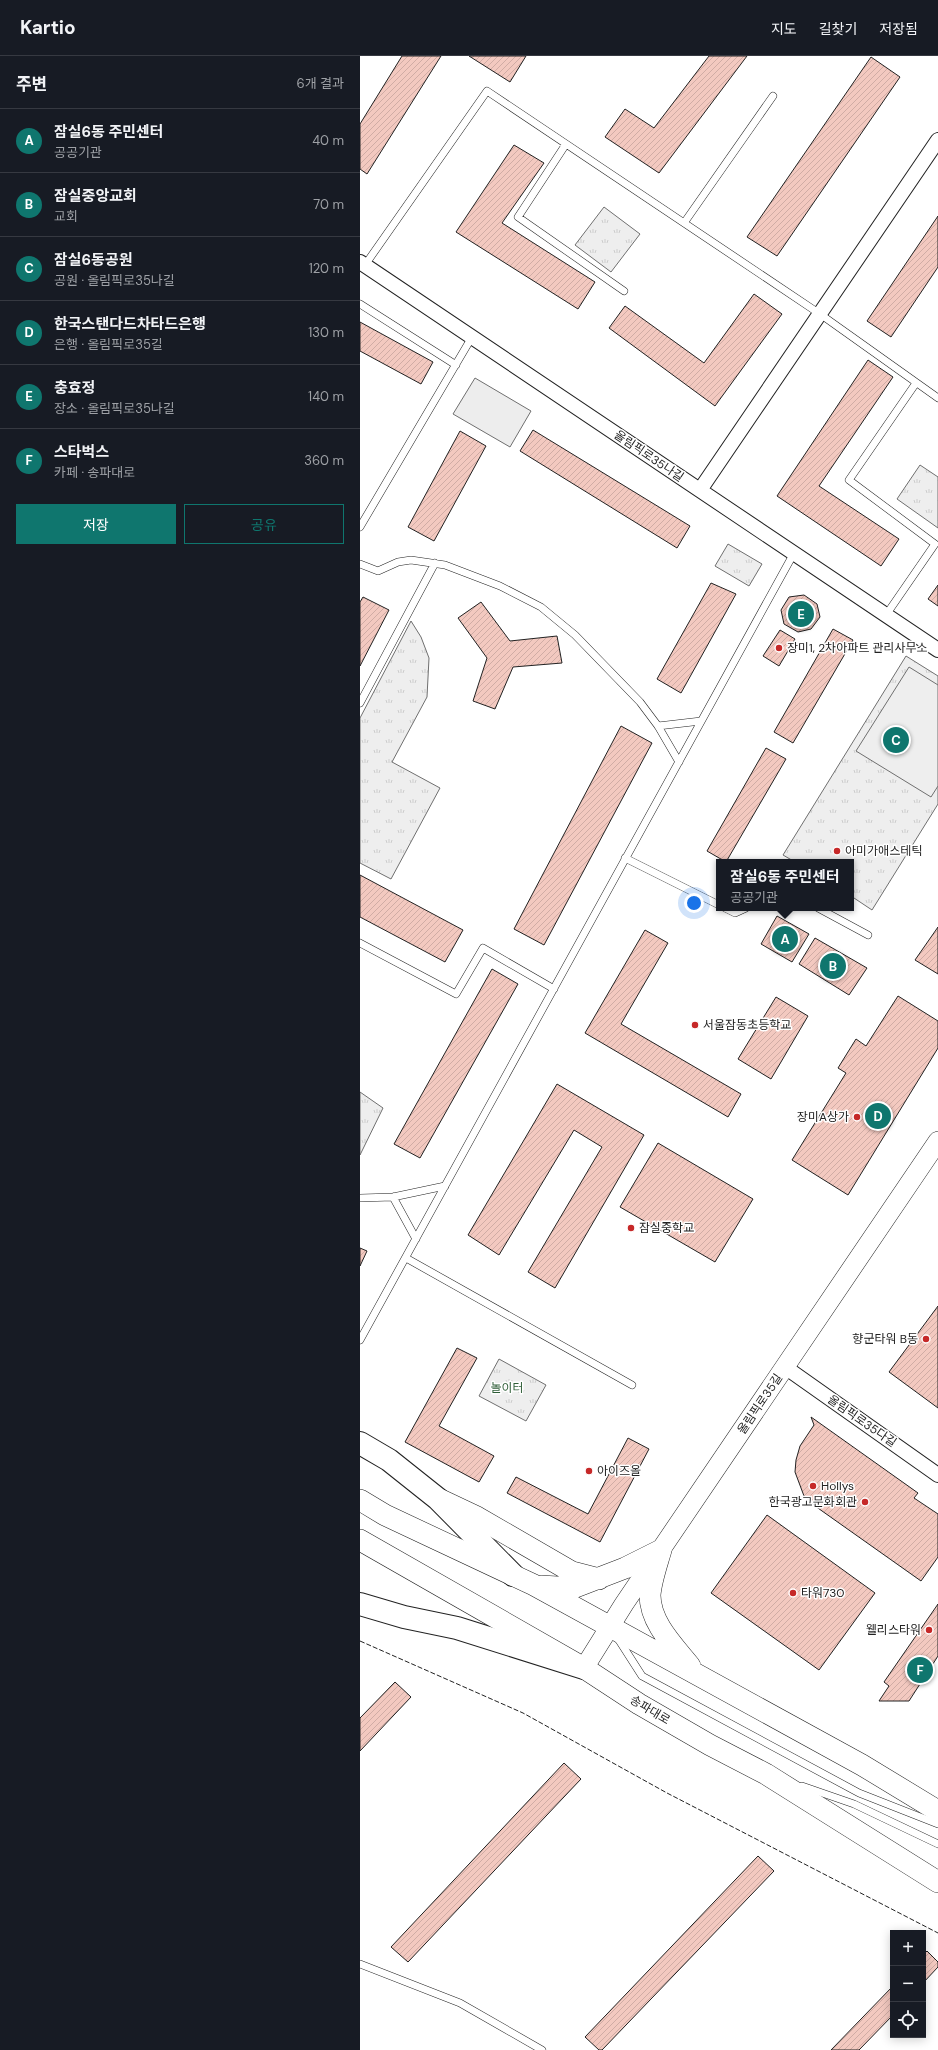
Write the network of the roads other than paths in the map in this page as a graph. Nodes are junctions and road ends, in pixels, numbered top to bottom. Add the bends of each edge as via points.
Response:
1 (773, 96) dead end
2 (938, 140) edge
3 (566, 144) junction
4 (684, 224) junction
5 (362, 264) edge
6 (624, 291) dead end
7 (360, 304) edge
8 (820, 314) junction
9 (472, 338) junction
10 (456, 364) junction
11 (916, 383) junction
12 (938, 398) edge
13 (700, 490) junction
14 (360, 527) edge
15 (794, 553) junction
16 (435, 563) junction
17 (360, 564) edge
18 (886, 615) junction
19 (938, 650) edge
20 (360, 703) edge
21 (701, 722) junction
22 (658, 726) junction
23 (678, 762) junction
24 (625, 858) junction
25 (716, 904) edge
26 (824, 911) edge
27 (868, 935) dead end
28 (360, 943) edge
29 (554, 989) junction
30 (938, 1142) edge
31 (445, 1186) junction
32 (392, 1197) junction
33 (360, 1198) edge
34 (416, 1239) junction
35 (406, 1258) junction
36 (360, 1340) edge
37 (785, 1367) junction
38 (632, 1385) dead end
39 (360, 1443) edge
40 (938, 1475) edge
41 (438, 1499) junction
42 (360, 1500) edge
43 (360, 1540) edge
44 (660, 1550) junction
45 (513, 1575) junction
46 (599, 1579) junction
47 (534, 1585) junction
48 (360, 1604) edge
49 (610, 1626) junction
50 (584, 1668) junction
51 (697, 1675) junction
52 (766, 1774) junction
53 (938, 1811) edge
54 (938, 1824) edge
55 (938, 1844) edge
56 (938, 1882) edge
57 (360, 1964) edge
58 (542, 2050) edge

1 - 4 lane
2 - 8 street
3 - 4 lane
3 - 5 lane via 487,91
3 - 6 lane via 518,217
4 - 8 lane
5 - 9 street, 올림픽로35나길
7 - 10 lane
8 - 11 lane
8 - 13 street
9 - 10 lane
9 - 13 street, 올림픽로35나길
10 - 14 lane
11 - 12 lane
11 - 18 lane via 849,480 935,544
13 - 15 street, 올림픽로35나길
15 - 18 street, 올림픽로35나길
15 - 21 lane
16 - 17 lane via 411,560 398,562 378,571
16 - 20 lane
16 - 22 lane via 495,584 541,607 602,662 640,702
18 - 19 street, 올림픽로35나길
21 - 22 lane
21 - 23 lane
22 - 23 lane
23 - 24 lane
24 - 25 lane
24 - 29 lane
26 - 27 lane
28 - 29 lane via 456,994 482,948
29 - 31 lane
30 - 37 street, 올림픽로35길
31 - 32 lane
31 - 34 lane
32 - 33 lane
32 - 34 lane
34 - 35 lane
35 - 36 lane
35 - 38 lane
37 - 40 street, 올림픽로35다길
37 - 44 street, 올림픽로35길
39 - 41 highway via 389,1460
41 - 45 highway
41 - 46 main road via 477,1517 572,1572
42 - 45 main road via 385,1515
43 - 50 main road, 송파대로
44 - 46 main road
44 - 49 street, 올림픽로35길
44 - 51 main road via 650,1594 652,1613
45 - 47 main road
46 - 47 main road via 573,1588
47 - 49 main road
48 - 50 highway via 404,1617 457,1628
49 - 50 street, 올림픽로35길
49 - 51 main road
49 - 54 lane via 642,1676 859,1793
50 - 52 main road, 송파대로 via 639,1704
51 - 53 main road via 862,1765
52 - 55 lane via 854,1804
52 - 56 main road, 송파대로
57 - 58 lane via 460,2003

